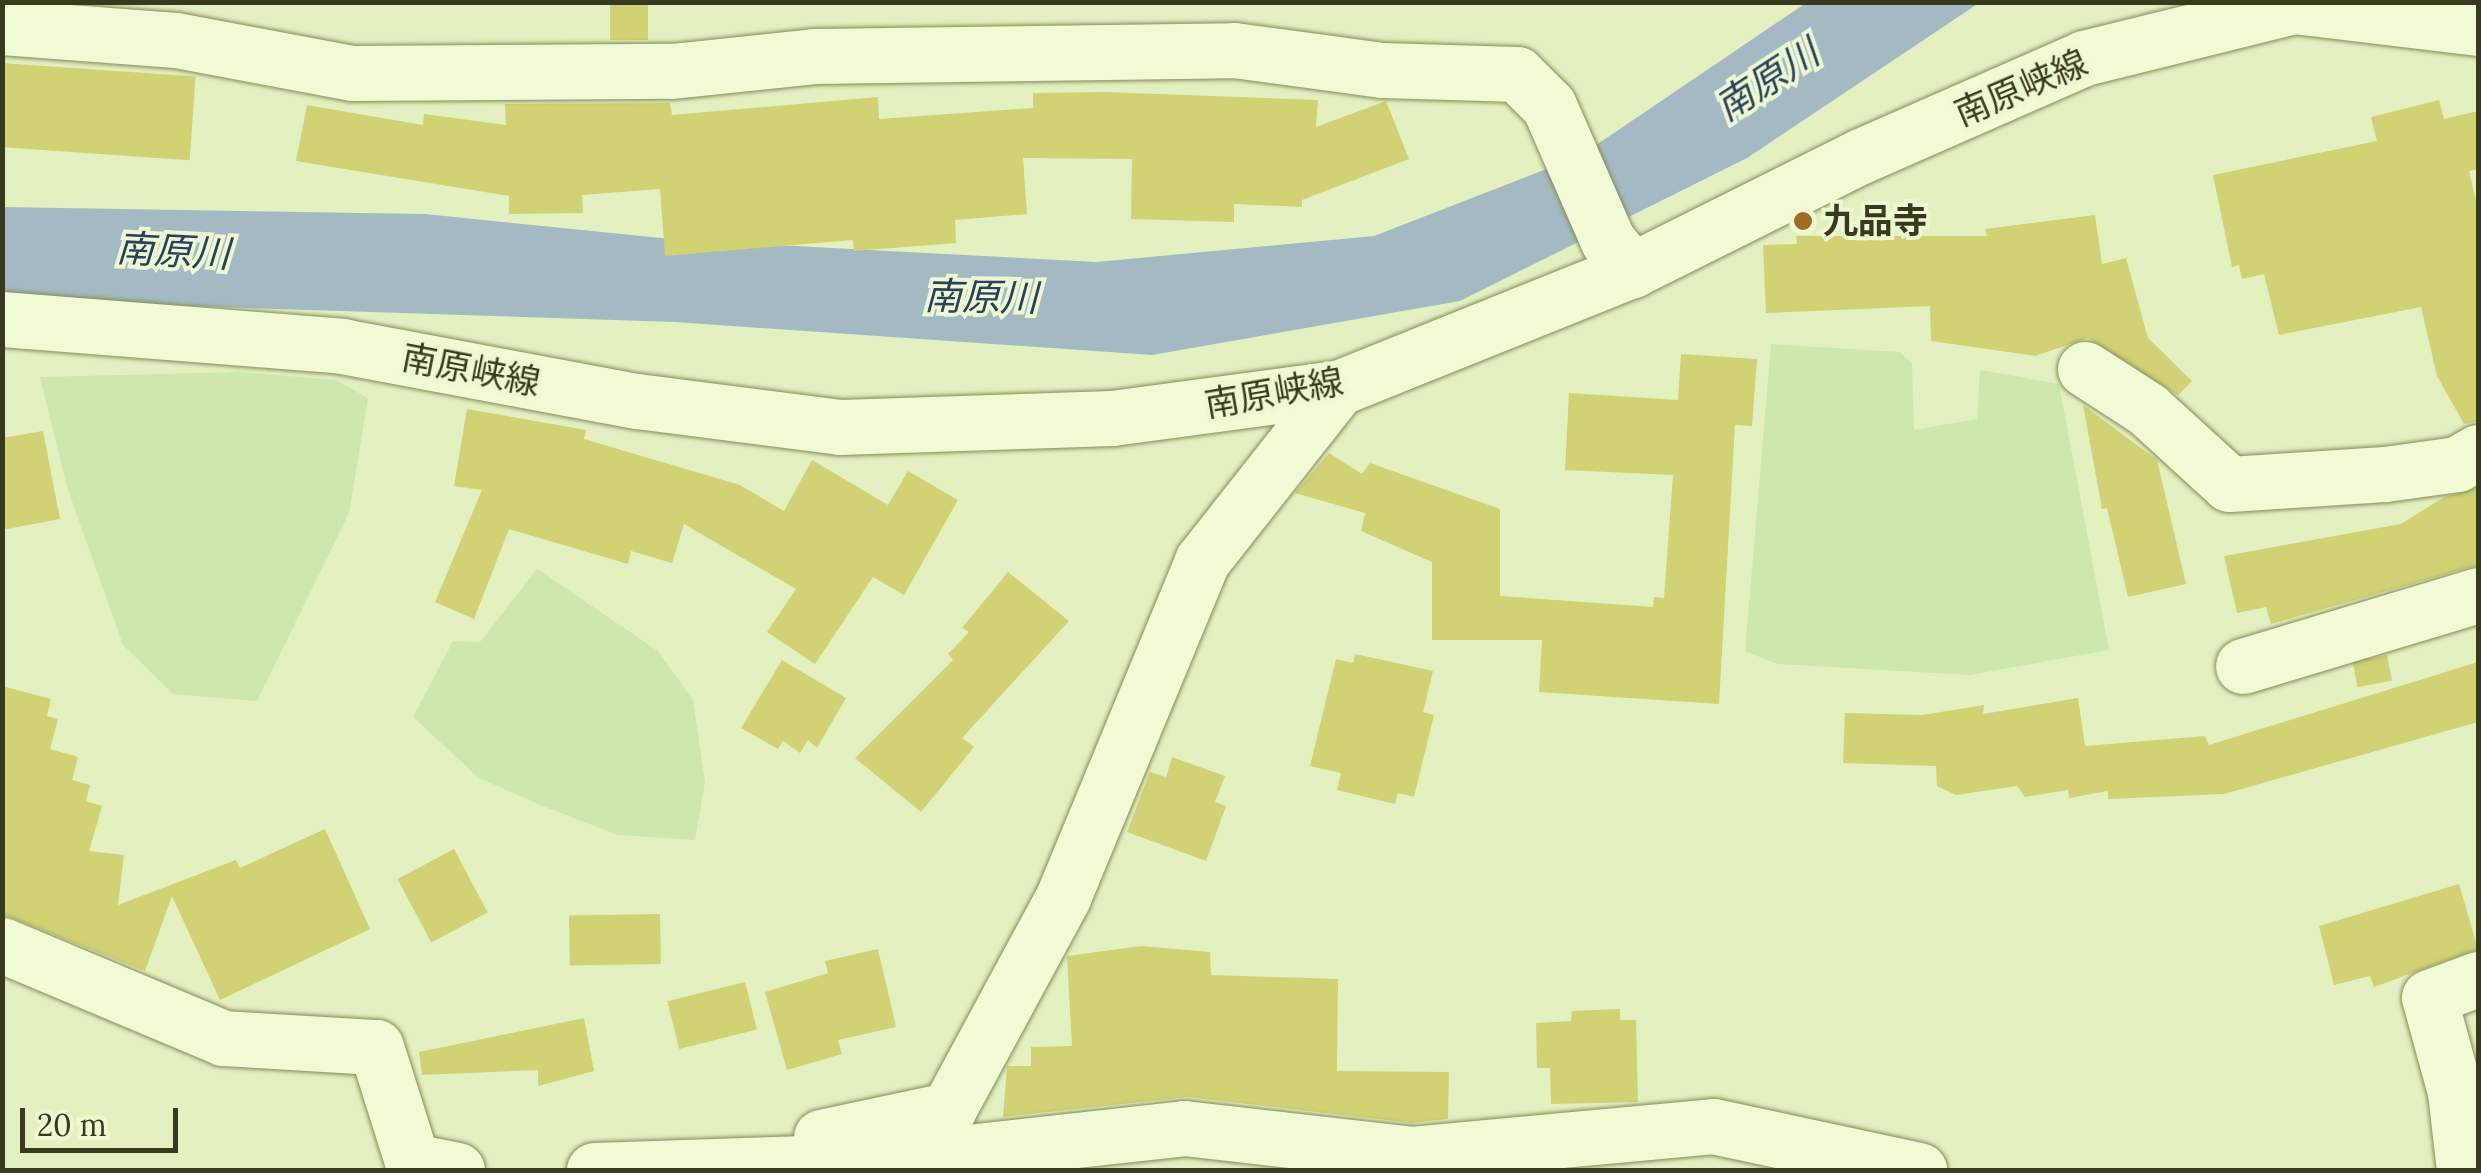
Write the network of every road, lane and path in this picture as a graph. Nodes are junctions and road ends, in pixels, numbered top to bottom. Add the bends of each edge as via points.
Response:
1 (2, 27) edge
2 (2478, 28) edge
3 (1620, 256) junction
4 (2, 319) edge
5 (2085, 370) dead end
6 (1338, 388) junction
7 (2478, 452) edge
8 (2478, 594) edge
9 (2243, 666) dead end
10 (2, 945) edge
11 (2478, 979) edge
12 (780, 1164) junction
13 (671, 1169) edge
14 (456, 1170) edge
15 (594, 1170) edge
16 (1919, 1170) edge
17 (2464, 1170) edge

1 - 3 street via 176,40 370,73 672,71 814,56 1234,50 1382,70 1517,74 1549,106
2 - 3 street, 南原峡線 via 2294,6 2084,58
3 - 6 street, 南原峡線
4 - 6 street, 南原峡線 via 342,346 636,401 840,427 1112,418
5 - 7 street via 2147,409 2229,484 2385,474 2456,464
6 - 12 street via 1202,561 1063,897 948,1110 796,1142
8 - 9 street
10 - 14 street via 223,1038 376,1047 412,1161
11 - 17 street via 2428,997 2455,1092
12 - 13 street
12 - 16 street via 895,1160 1184,1128 1412,1154 1713,1126
13 - 15 street

